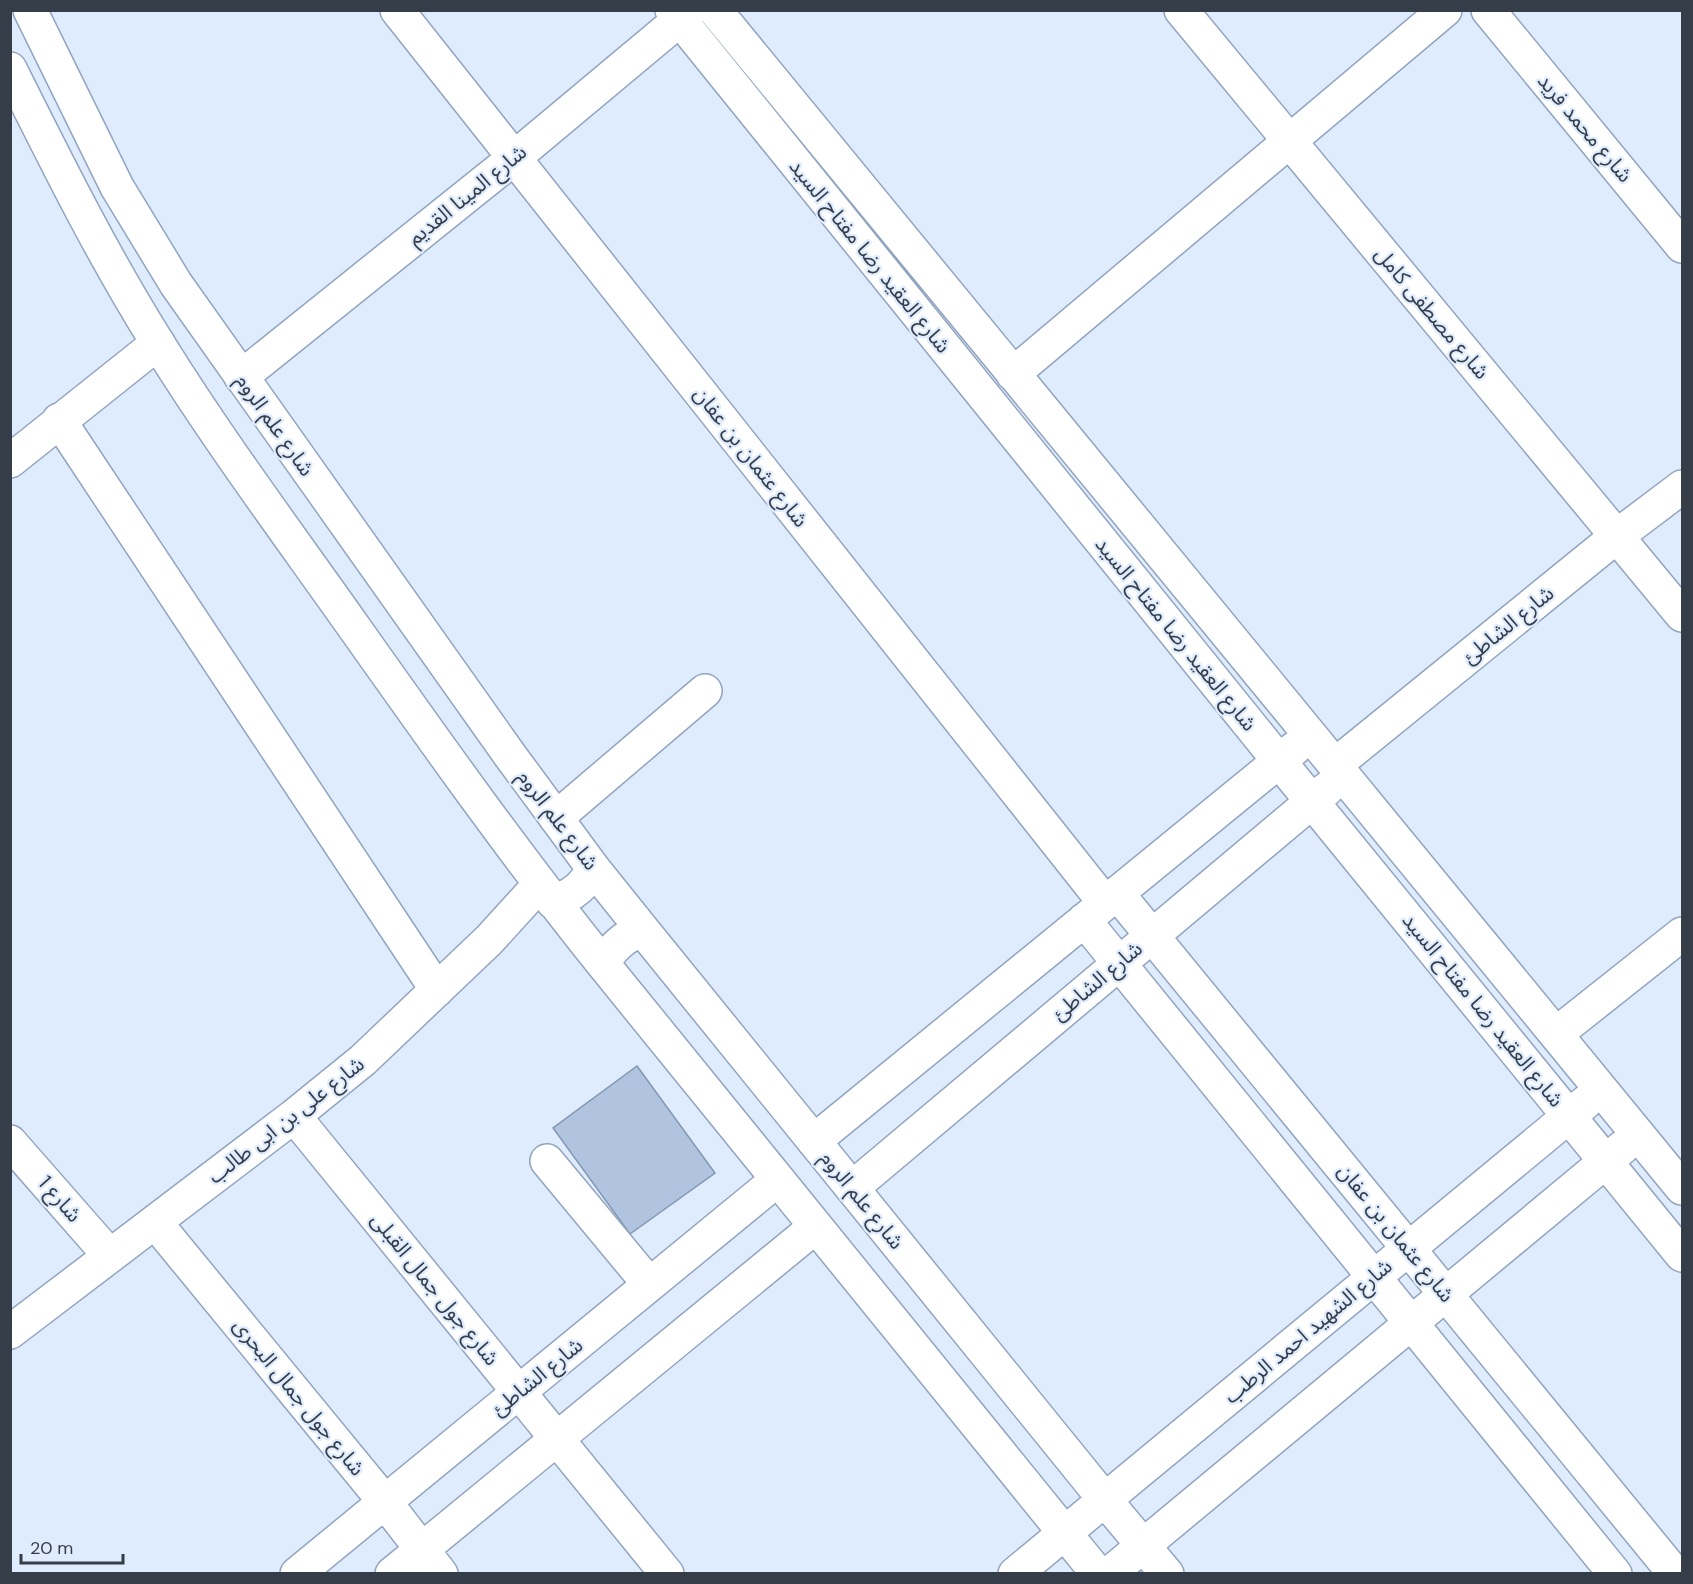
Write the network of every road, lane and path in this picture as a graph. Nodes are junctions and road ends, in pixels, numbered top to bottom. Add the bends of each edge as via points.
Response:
1 (30, 10) edge
2 (398, 10) edge
3 (716, 10) edge
4 (1181, 10) edge
5 (1445, 10) edge
6 (1488, 10) edge
7 (681, 14) edge
8 (10, 69) edge
9 (1289, 142) junction
10 (514, 158) junction
11 (1683, 246) edge
12 (158, 344) junction
13 (1013, 374) junction
14 (241, 377) junction
15 (59, 420) junction
16 (10, 461) edge
17 (1683, 487) edge
18 (1617, 536) junction
19 (1683, 615) edge
20 (705, 691) dead end
21 (1311, 735) junction
22 (1279, 761) junction
23 (1339, 770) junction
24 (1312, 801) junction
25 (556, 818) junction
26 (593, 867) junction
27 (547, 893) junction
28 (1102, 905) junction
29 (642, 929) junction
30 (1683, 934) edge
31 (1152, 936) junction
32 (1119, 963) junction
33 (603, 964) junction
34 (437, 990) junction
35 (1556, 1034) junction
36 (1601, 1089) junction
37 (294, 1116) junction
38 (1569, 1116) junction
39 (1638, 1134) junction
40 (814, 1141) junction
41 (10, 1142) edge
42 (547, 1161) dead end
43 (1606, 1161) junction
44 (777, 1180) junction
45 (1682, 1186) edge
46 (852, 1188) junction
47 (155, 1222) junction
48 (815, 1227) junction
49 (1409, 1248) junction
50 (1683, 1255) edge
51 (110, 1256) junction
52 (1375, 1276) junction
53 (649, 1284) junction
54 (1446, 1294) junction
55 (1412, 1322) junction
56 (10, 1332) edge
57 (519, 1392) junction
58 (556, 1439) junction
59 (1105, 1500) junction
60 (385, 1502) junction
61 (1064, 1533) junction
62 (1143, 1545) junction
63 (431, 1561) edge
64 (297, 1574) edge
65 (392, 1574) edge
66 (667, 1574) edge
67 (1015, 1574) edge
68 (1098, 1574) edge
69 (1109, 1574) edge
70 (1167, 1574) edge
71 (1616, 1574) edge
72 (1675, 1574) edge

1 - 14 street, شارع علم الروم via 123,197 176,284
2 - 10 street, شارع عثمان بن عفان
3 - 13 street, شارع العقيد رضا مفتاح السيد
4 - 9 street, شارع مصطفى كامل
5 - 9 street
6 - 11 street, شارع محمد فريد
7 - 10 street, شارع المينا القديم
7 - 22 street, شارع العقيد رضا مفتاح السيد
8 - 12 street via 86,219
9 - 13 street
9 - 18 street, شارع مصطفى كامل
10 - 14 street, شارع المينا القديم
10 - 28 street, شارع عثمان بن عفان
12 - 15 street
12 - 27 street via 208,422
13 - 21 street, شارع العقيد رضا مفتاح السيد
14 - 25 street, شارع علم الروم
15 - 16 street
15 - 34 street
17 - 18 street, شارع الشاطئ
18 - 19 street, شارع مصطفى كامل
18 - 23 street, شارع الشاطئ
20 - 25 street
21 - 22 street
21 - 23 street, شارع العقيد رضا مفتاح السيد
22 - 24 street, شارع العقيد رضا مفتاح السيد
22 - 28 street
23 - 24 street, شارع الشاطئ
23 - 35 street, شارع العقيد رضا مفتاح السيد
24 - 31 street, شارع الشاطئ
24 - 38 street, شارع العقيد رضا مفتاح السيد
25 - 26 street, شارع علم الروم
26 - 27 street, شارع على بن ابى طالب via 574,893
26 - 29 street, شارع علم الروم
27 - 33 street
27 - 34 street, شارع على بن ابى طالب via 489,940
28 - 31 street, شارع عثمان بن عفان
28 - 32 street, شارع عثمان بن عفان
28 - 40 street
29 - 33 street via 623,939
29 - 40 street, شارع علم الروم
30 - 35 street
31 - 32 street, شارع الشاطئ
31 - 49 street, شارع عثمان بن عفان
32 - 46 street, شارع الشاطئ
32 - 52 street, شارع عثمان بن عفان
33 - 44 street
34 - 37 street, شارع على بن ابى طالب via 363,1060
35 - 36 street, شارع العقيد رضا مفتاح السيد
36 - 38 street, شارع الشهيد احمد الرطب
36 - 39 street, شارع العقيد رضا مفتاح السيد
37 - 47 street, شارع على بن ابى طالب
37 - 57 street, شارع جول جمال القبلى
38 - 43 street, شارع العقيد رضا مفتاح السيد
38 - 49 street, شارع الشهيد احمد الرطب
39 - 43 street
39 - 45 street, شارع العقيد رضا مفتاح السيد
40 - 46 street, شارع علم الروم
41 - 51 street, شارع 1
42 - 53 street
43 - 50 street, شارع العقيد رضا مفتاح السيد
43 - 54 street
44 - 48 street
44 - 53 street, شارع الشاطئ
46 - 59 street, شارع علم الروم
47 - 51 street, شارع على بن ابى طالب
47 - 60 street, شارع جول جمال البحرى
48 - 58 street
48 - 61 street
49 - 52 street, شارع الشهيد احمد الرطب
49 - 54 street, شارع عثمان بن عفان
51 - 56 street, شارع على بن ابى طالب
52 - 55 street, شارع عثمان بن عفان
52 - 59 street, شارع الشهيد احمد الرطب
53 - 57 street, شارع الشاطئ
54 - 55 street
54 - 72 street, شارع عثمان بن عفان
55 - 62 street
55 - 71 street, شارع عثمان بن عفان
57 - 58 street, شارع جول جمال القبلى
57 - 60 street, شارع الشاطئ
58 - 63 street
58 - 66 street, شارع جول جمال القبلى
59 - 61 street, شارع الشهيد احمد الرطب
59 - 62 street, شارع علم الروم
60 - 63 street, شارع جول جمال البحرى
60 - 64 street, شارع الشاطئ
61 - 67 street, شارع الشهيد احمد الرطب
61 - 68 street
62 - 69 street
62 - 70 street, شارع علم الروم
63 - 65 street

